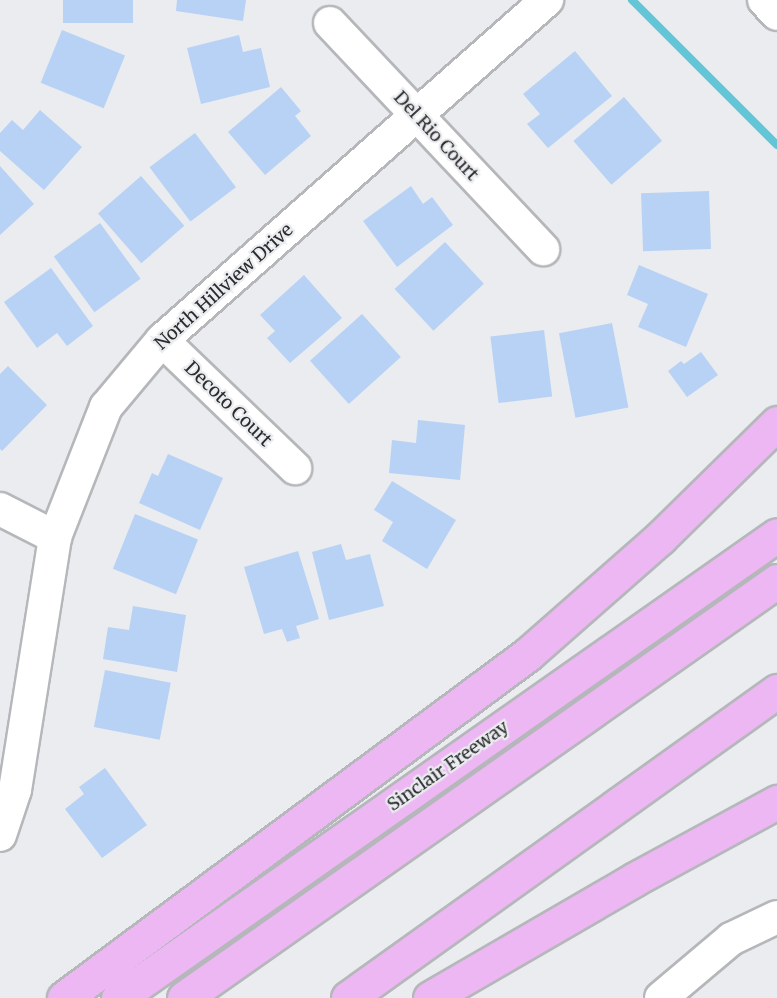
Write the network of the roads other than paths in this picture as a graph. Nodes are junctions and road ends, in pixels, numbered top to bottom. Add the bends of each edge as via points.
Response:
1 (547, 0) edge
2 (764, 0) edge
3 (777, 14) edge
4 (330, 23) dead end
5 (417, 115) junction
6 (543, 249) dead end
7 (162, 340) junction
8 (777, 423) edge
9 (295, 468) dead end
10 (0, 509) edge
11 (777, 535) edge
12 (55, 537) junction
13 (777, 581) edge
14 (777, 691) edge
15 (777, 802) edge
16 (0, 835) edge
17 (777, 917) edge
18 (64, 998) edge
19 (118, 998) edge
20 (184, 998) edge
21 (348, 998) edge
22 (430, 998) edge
23 (661, 998) edge

1 - 5 street, North Hillview Drive
2 - 3 street
4 - 5 street, Del Rio Court
5 - 6 street, Del Rio Court
5 - 7 street, North Hillview Drive
7 - 9 street, Decoto Court
7 - 12 street, North Hillview Drive via 106,407
8 - 18 highway via 660,538 528,654
10 - 12 street
11 - 19 highway, Sinclair Freeway
12 - 16 street, North Hillview Drive via 15,790
13 - 20 highway
14 - 21 highway
15 - 22 highway
17 - 23 street via 730,939

